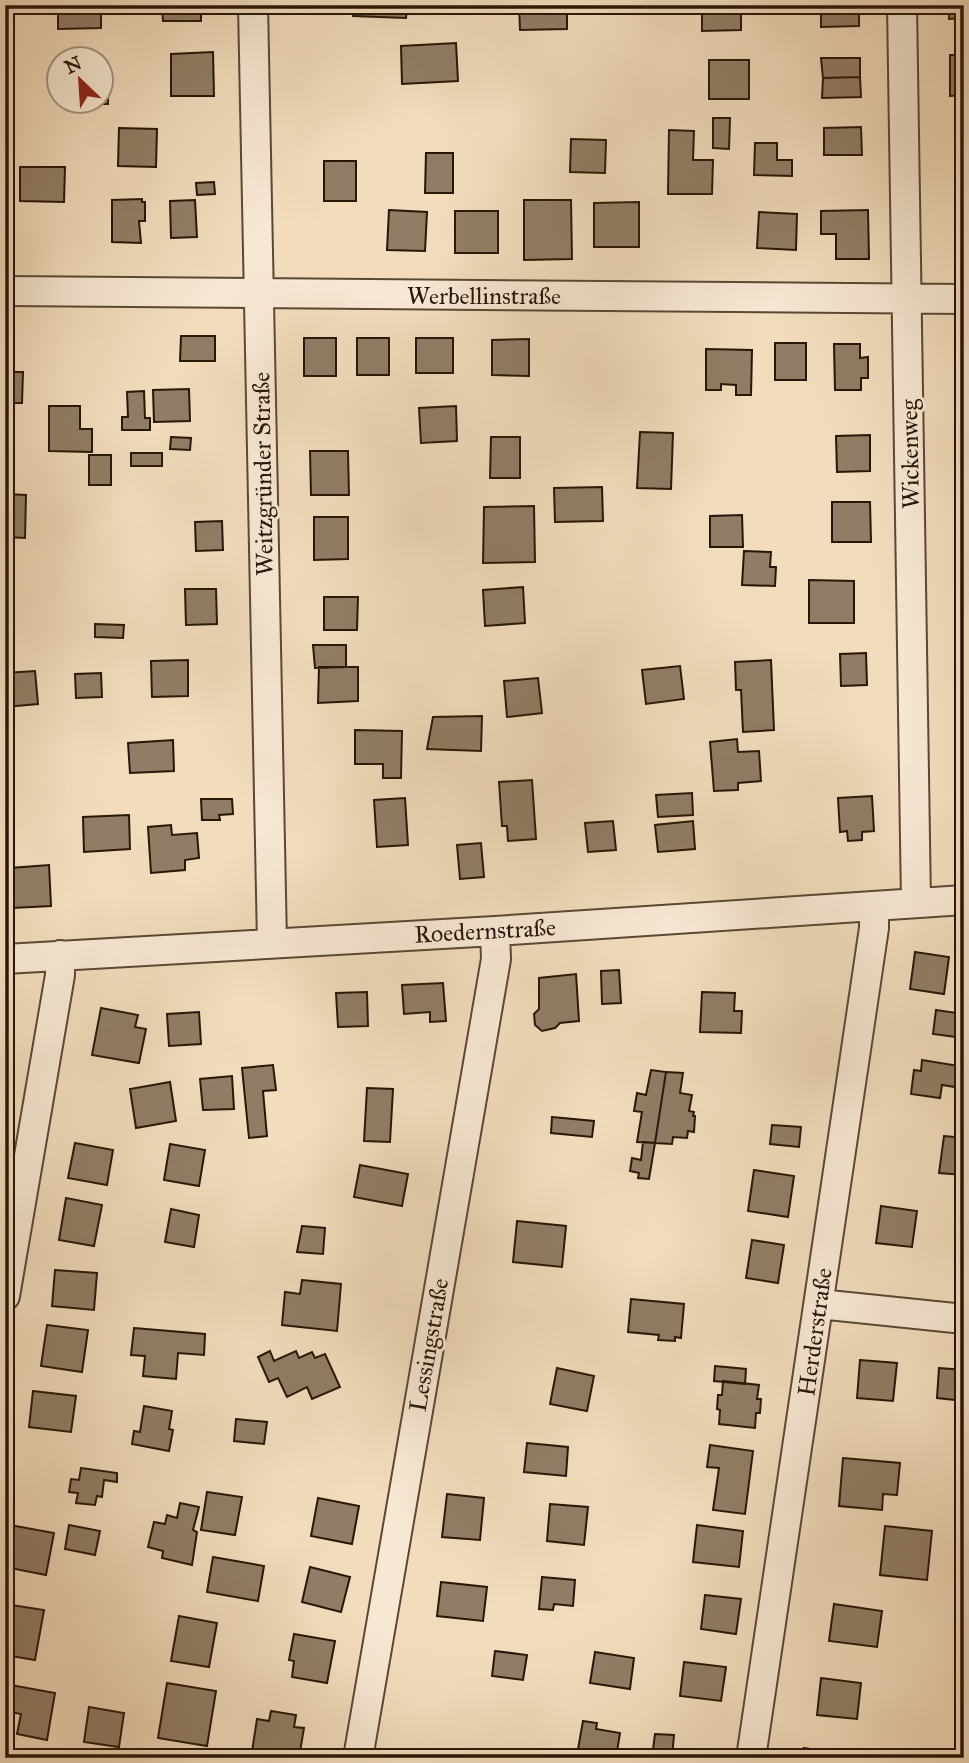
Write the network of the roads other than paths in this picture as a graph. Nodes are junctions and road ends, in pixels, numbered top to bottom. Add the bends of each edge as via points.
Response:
1 (253, 5) edge
2 (902, 5) edge
3 (5, 291) edge
4 (259, 295) junction
5 (908, 298) junction
6 (964, 299) edge
7 (964, 900) edge
8 (916, 903) junction
9 (874, 906) junction
10 (495, 931) junction
11 (272, 943) junction
12 (60, 955) junction
13 (5, 959) edge
14 (5, 1296) edge
15 (819, 1304) junction
16 (964, 1319) edge
17 (358, 1758) edge
18 (751, 1758) edge

1 - 4 street, Weitzgründer Straße
2 - 5 street, Wickenweg
3 - 4 street, Werbellinstraße
4 - 5 street, Werbellinstraße
4 - 11 street, Weitzgründer Straße
5 - 6 street, Werbellinstraße
5 - 8 street, Wickenweg
7 - 8 street, Roedernstraße
8 - 9 street, Roedernstraße
9 - 10 street, Roedernstraße
9 - 15 street, Herderstraße
10 - 11 street, Roedernstraße
10 - 17 street, Lessingstraße via 496,959
11 - 12 street, Roedernstraße
12 - 13 street, Roedernstraße
12 - 14 street
15 - 16 street
15 - 18 street, Herderstraße

